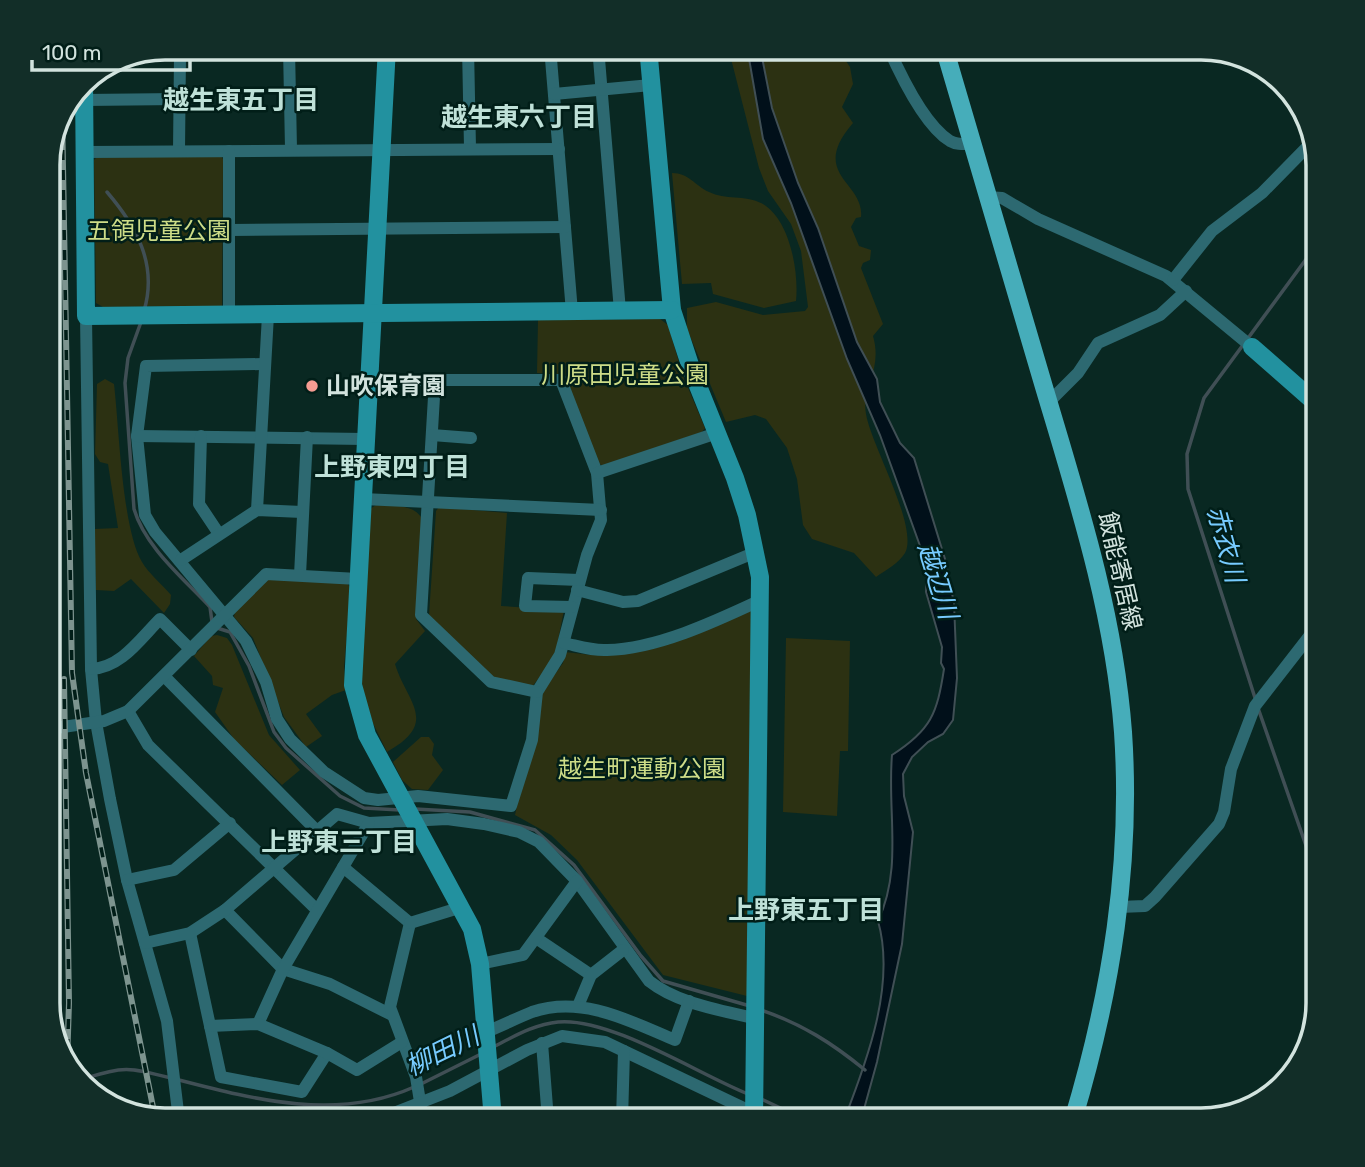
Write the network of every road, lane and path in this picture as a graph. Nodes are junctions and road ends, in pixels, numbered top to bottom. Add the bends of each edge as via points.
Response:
1 (180, 60) edge
2 (289, 60) edge
3 (386, 60) edge
4 (468, 60) edge
5 (551, 60) edge
6 (599, 60) edge
7 (649, 60) edge
8 (894, 60) edge
9 (948, 60) edge
10 (651, 85) junction
11 (601, 90) junction
12 (554, 94) junction
13 (179, 99) junction
14 (84, 100) joint
15 (972, 144) junction
16 (381, 148) junction
17 (470, 148) junction
18 (291, 149) junction
19 (559, 149) junction
20 (1305, 149) edge
21 (179, 150) junction
22 (229, 150) junction
23 (86, 152) junction
24 (988, 197) junction
25 (565, 227) junction
26 (376, 228) junction
27 (230, 230) junction
28 (1173, 280) junction
29 (1186, 291) junction
30 (672, 310) junction
31 (620, 311) junction
32 (572, 312) junction
33 (372, 314) junction
34 (229, 315) junction
35 (86, 316) junction
36 (268, 316) junction
37 (1252, 347) joint
38 (263, 364) junction
39 (368, 380) junction
40 (435, 380) junction
41 (1306, 394) edge
42 (1049, 402) junction
43 (718, 433) junction
44 (432, 435) junction
45 (137, 436) junction
46 (201, 436) junction
47 (262, 437) junction
48 (307, 437) junction
49 (471, 438) dead end
50 (365, 439) junction
51 (597, 472) junction
52 (363, 499) junction
53 (428, 502) junction
54 (257, 510) junction
55 (601, 510) junction
56 (302, 512) junction
57 (219, 534) junction
58 (756, 552) junction
59 (181, 560) junction
60 (300, 575) junction
61 (358, 579) junction
62 (578, 585) junction
63 (761, 600) junction
64 (572, 607) junction
65 (223, 617) junction
66 (1306, 640) edge
67 (564, 643) junction
68 (191, 650) junction
69 (91, 669) junction
70 (164, 676) junction
71 (537, 692) junction
72 (128, 711) junction
73 (96, 722) junction
74 (60, 736) edge
75 (409, 810) junction
76 (230, 823) junction
77 (369, 823) junction
78 (316, 830) junction
79 (274, 866) junction
80 (343, 867) junction
81 (127, 880) junction
82 (577, 881) junction
83 (462, 907) junction
84 (1119, 907) junction
85 (225, 910) junction
86 (317, 910) junction
87 (410, 923) junction
88 (190, 933) junction
89 (536, 938) junction
90 (145, 943) junction
91 (624, 950) junction
92 (480, 964) junction
93 (283, 968) junction
94 (591, 975) junction
95 (689, 1001) junction
96 (578, 1006) junction
97 (392, 1015) junction
98 (757, 1018) junction
99 (258, 1024) junction
100 (210, 1026) junction
101 (487, 1037) junction
102 (402, 1042) junction
103 (542, 1043) junction
104 (624, 1051) junction
105 (327, 1053) junction
106 (489, 1066) junction
107 (420, 1103) junction
108 (178, 1108) edge
109 (407, 1108) edge
110 (421, 1108) edge
111 (493, 1108) edge
112 (547, 1108) edge
113 (622, 1108) edge
114 (742, 1108) edge
115 (754, 1108) edge
116 (1076, 1108) edge

1 - 13 street
2 - 18 street
3 - 16 street
4 - 17 street
5 - 12 street
6 - 11 street
7 - 10 street
8 - 15 street via 938,130 957,144
9 - 15 main road, 飯能寄居線
10 - 11 street
10 - 30 street
11 - 12 street
11 - 31 street
12 - 19 street
13 - 14 street
13 - 21 street
14 - 23 street
15 - 24 main road, 飯能寄居線
16 - 17 street
16 - 18 street
16 - 26 street
17 - 19 street
18 - 22 street
19 - 25 street
20 - 28 street via 1262,193 1212,231
21 - 22 street
21 - 23 street
22 - 27 street
23 - 35 street
24 - 28 street via 1002,198
24 - 42 main road, 飯能寄居線
25 - 26 street
25 - 32 street
26 - 27 street
26 - 33 street
27 - 34 street
28 - 29 street
29 - 37 street
29 - 42 street via 1160,315 1098,342 1078,373
30 - 31 street
30 - 43 street
31 - 32 street
32 - 33 street
33 - 36 street
33 - 39 street
34 - 35 street
34 - 36 street
35 - 69 street
36 - 38 street
37 - 41 street
38 - 45 street via 146,366
38 - 47 street
39 - 40 street
39 - 50 street
40 - 44 street
40 - 51 street via 561,380
42 - 84 main road, 飯能寄居線 via 1095,561 1117,675 1125,795
43 - 51 street
43 - 58 street
44 - 49 street
44 - 53 street
45 - 46 street
45 - 59 street via 145,515
46 - 47 street
46 - 57 street via 199,504
47 - 48 street
47 - 54 street
48 - 50 street
48 - 56 street
50 - 52 street
51 - 55 street
52 - 53 street
52 - 61 street
53 - 55 street
53 - 71 street via 421,615 491,682
54 - 56 street
54 - 57 street
55 - 62 street
56 - 60 street
57 - 59 street
58 - 62 street via 638,601 624,603
58 - 63 street
59 - 65 street
60 - 61 street
60 - 65 street via 266,574
61 - 75 street via 352,662 357,707 367,735
62 - 64 street
62 - 64 street via 528,578 526,606
63 - 67 street via 702,626 636,645 608,650
63 - 98 street
64 - 67 street
65 - 68 street
65 - 75 street via 246,641 277,719 290,739 352,793
66 - 84 street via 1255,706 1231,769 1219,824 1145,906
67 - 71 street
68 - 69 street via 160,619 115,663
68 - 70 street
69 - 73 street
70 - 72 street
70 - 78 street
71 - 75 street via 531,740 511,806 418,796
72 - 73 street
72 - 76 street via 148,744
73 - 74 street
73 - 81 street
75 - 77 street
75 - 82 street via 519,832 544,846
75 - 83 street
76 - 79 street
76 - 81 street via 174,870
77 - 78 street via 337,814
77 - 80 street
78 - 79 street
79 - 85 street
79 - 86 street
80 - 86 street
80 - 87 street
81 - 90 street
82 - 89 street
82 - 91 street
83 - 87 street
83 - 92 street
84 - 116 main road, 飯能寄居線 via 1103,1010
85 - 88 street
85 - 93 street
86 - 93 street
87 - 97 street
88 - 90 street
88 - 100 street
89 - 92 street via 523,955
89 - 94 street
90 - 108 street via 167,1021
91 - 94 street
91 - 95 street via 654,985
92 - 101 street
93 - 97 street via 330,984
93 - 99 street
94 - 96 street
95 - 96 street via 675,1040 610,1012
95 - 98 street
96 - 101 street via 534,1011
97 - 102 street
98 - 115 street
99 - 100 street
99 - 105 street
100 - 105 street via 221,1077 302,1092
101 - 106 street
102 - 105 street via 357,1070
102 - 107 street via 416,1077
103 - 104 street via 562,1036 579,1037
103 - 106 street
103 - 112 street
104 - 113 street
104 - 114 street
106 - 107 street
106 - 111 street
107 - 109 street
107 - 110 street

